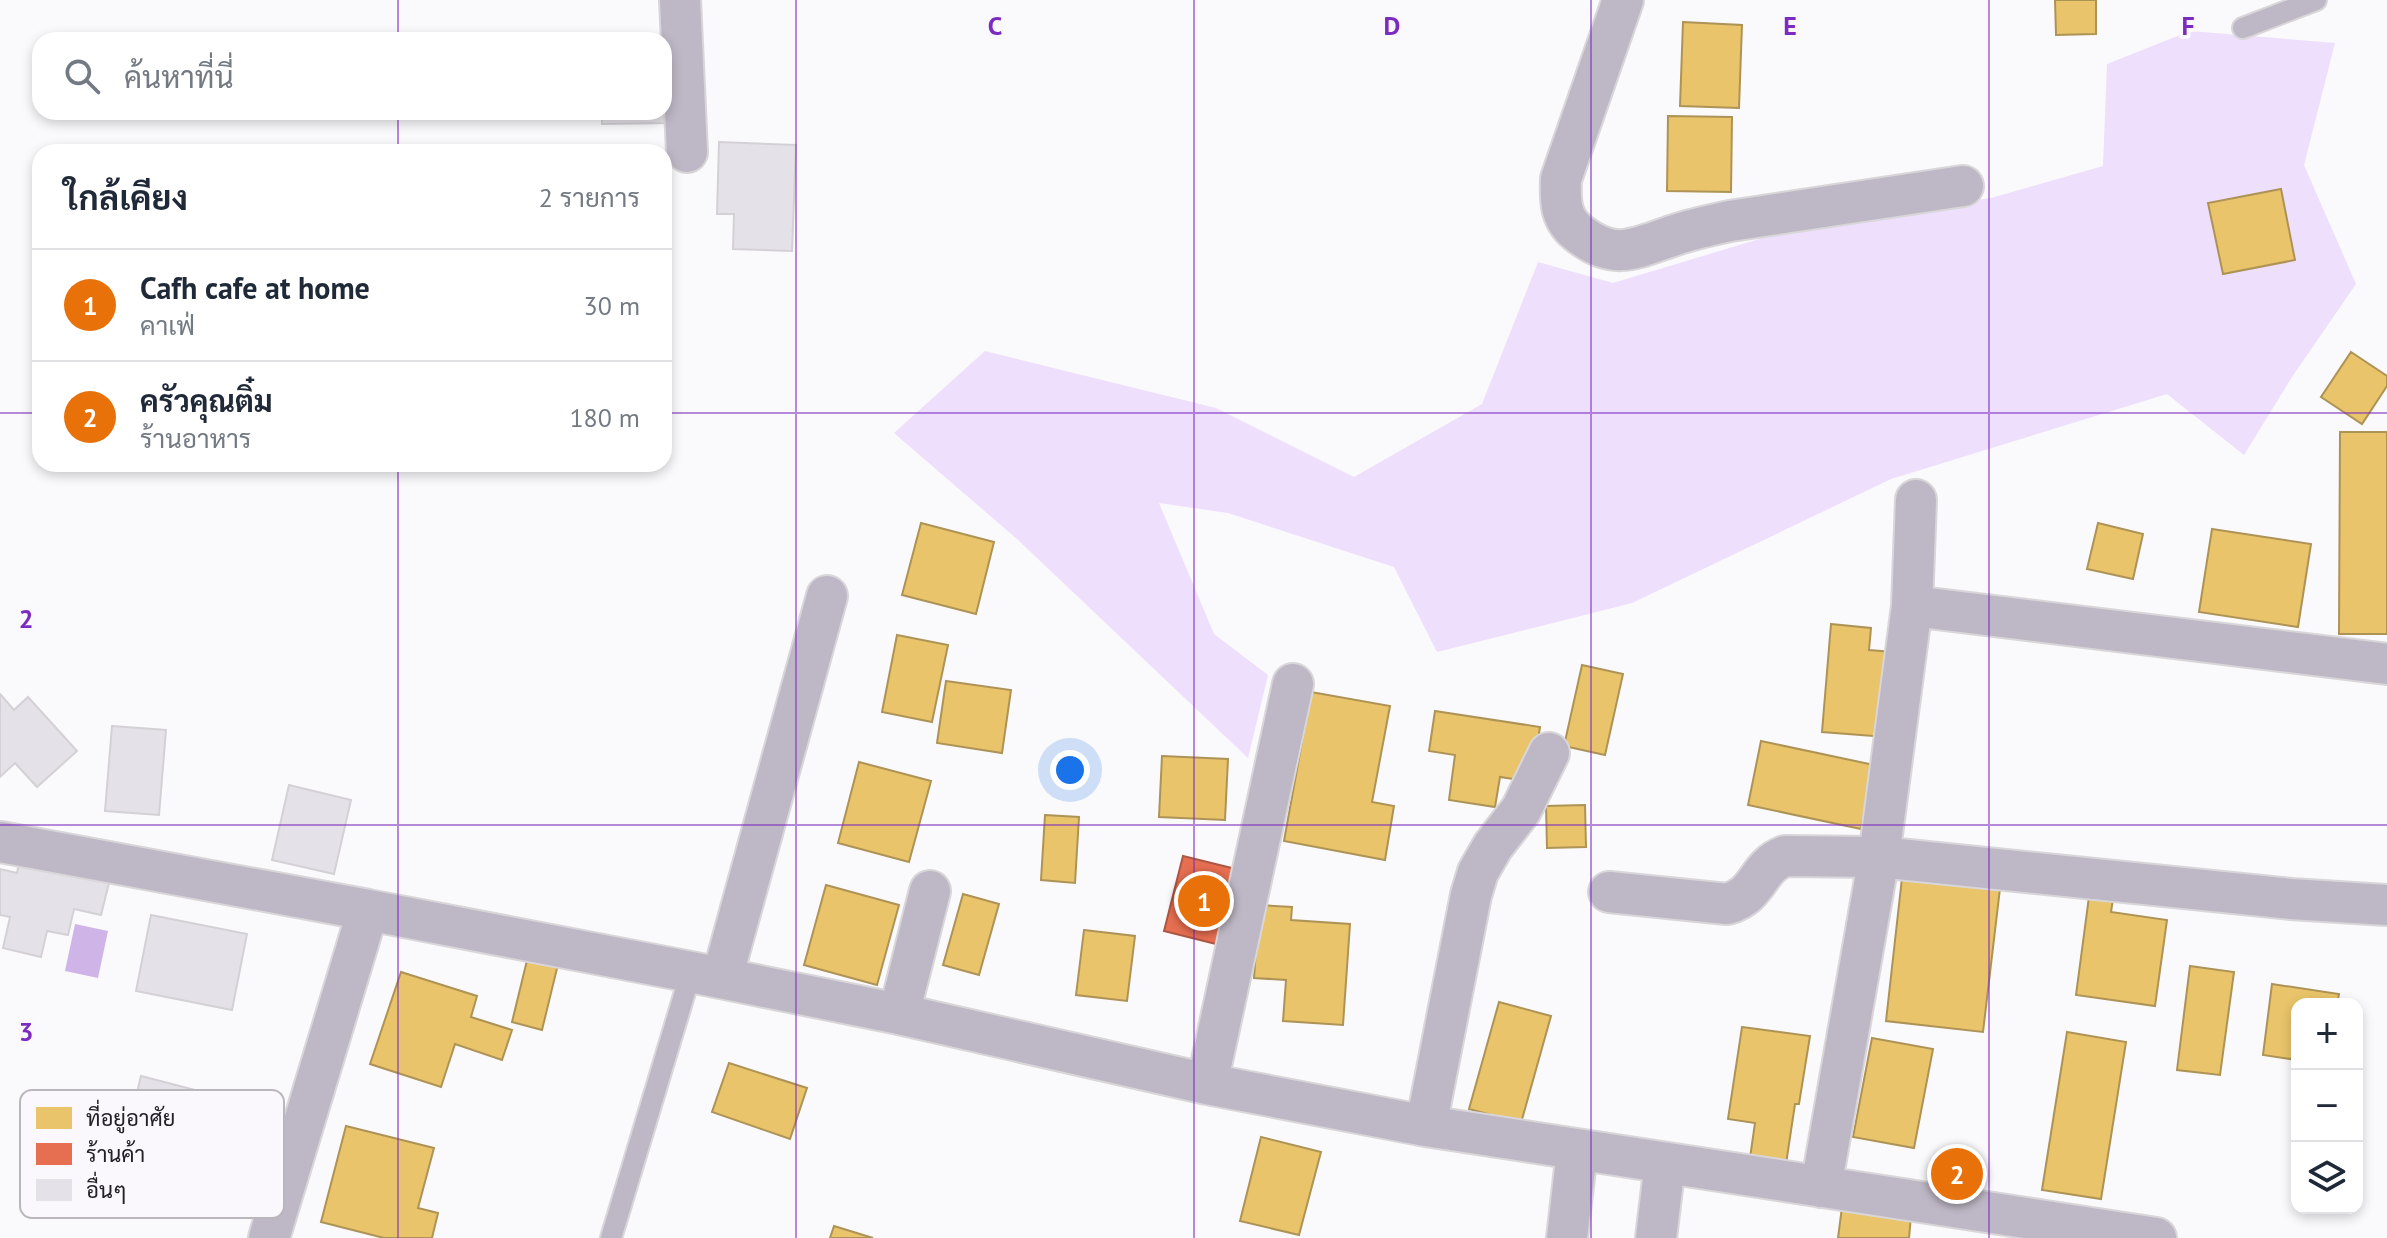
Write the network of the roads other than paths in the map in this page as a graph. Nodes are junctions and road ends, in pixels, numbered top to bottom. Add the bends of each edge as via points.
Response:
1 (680, 0) edge
2 (1623, 0) edge
3 (2316, 0) edge
4 (2243, 28) dead end
5 (687, 152) dead end
6 (1963, 186) dead end
7 (1916, 500) dead end
8 (827, 596) dead end
9 (1912, 606) junction
10 (2387, 664) edge
11 (1293, 684) dead end
12 (1549, 753) dead end
13 (0, 842) edge
14 (1879, 857) junction
15 (930, 891) dead end
16 (1609, 892) dead end
17 (2387, 905) edge
18 (368, 910) junction
19 (706, 975) junction
20 (899, 1014) junction
21 (1207, 1084) junction
22 (1426, 1126) junction
23 (1577, 1151) junction
24 (1665, 1163) junction
25 (1821, 1187) junction
26 (284, 1188) edge
27 (275, 1218) edge
28 (269, 1238) edge
29 (611, 1238) edge
30 (1567, 1238) edge
31 (1656, 1238) edge
32 (2156, 1238) edge

1 - 5 street
2 - 6 street via 1561,179 1560,205 1573,229 1593,245 1634,250 1730,221
3 - 4 lane
7 - 9 street
8 - 19 street
9 - 10 street
9 - 14 street
11 - 21 street
12 - 22 street via 1521,810 1478,872
13 - 18 street
14 - 16 street via 1785,856 1773,861 1742,900 1727,904
14 - 17 street
14 - 25 street
15 - 20 street
18 - 19 street
18 - 26 street
19 - 20 street
19 - 29 lane
20 - 21 street
21 - 22 street
22 - 23 street
23 - 24 street
23 - 30 street
24 - 25 street
24 - 31 street
25 - 32 street
27 - 28 street

